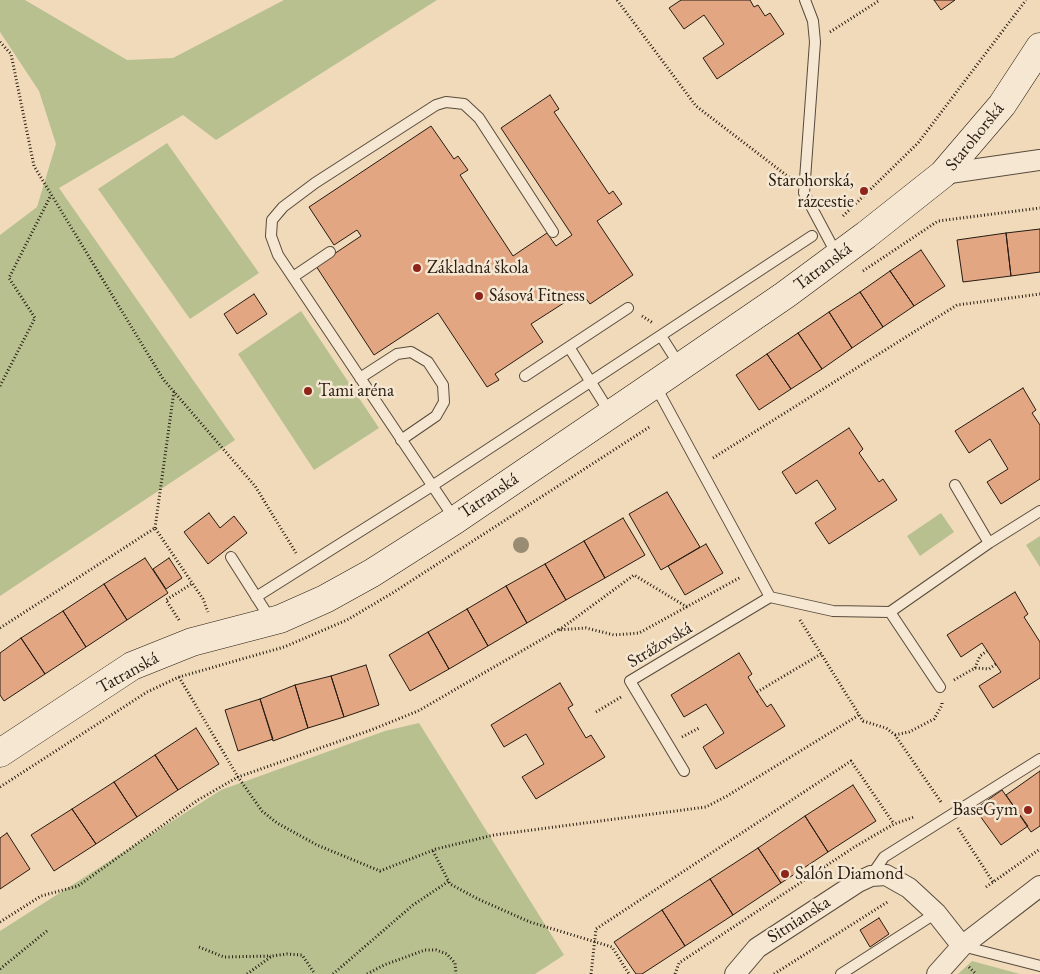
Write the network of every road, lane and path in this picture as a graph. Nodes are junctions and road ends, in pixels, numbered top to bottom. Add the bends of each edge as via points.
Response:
1 (618, 0) edge
2 (805, 0) edge
3 (880, 0) edge
4 (1026, 0) edge
5 (0, 42) edge
6 (815, 42) junction
7 (1040, 47) edge
8 (1040, 160) edge
9 (943, 174) junction
10 (790, 178) dead end
11 (51, 195) junction
12 (1040, 208) edge
13 (842, 216) dead end
14 (553, 232) dead end
15 (812, 236) dead end
16 (330, 252) dead end
17 (838, 256) junction
18 (856, 275) dead end
19 (293, 277) junction
20 (1040, 294) edge
21 (628, 308) dead end
22 (661, 336) junction
23 (569, 347) junction
24 (681, 366) junction
25 (525, 376) dead end
26 (360, 378) junction
27 (591, 382) junction
28 (655, 384) junction
29 (0, 386) edge
30 (174, 391) junction
31 (610, 414) junction
32 (401, 440) junction
33 (708, 450) dead end
34 (713, 458) junction
35 (717, 467) dead end
36 (432, 486) junction
37 (955, 486) dead end
38 (1040, 511) edge
39 (455, 520) junction
40 (155, 528) junction
41 (989, 543) junction
42 (231, 557) dead end
43 (304, 567) junction
44 (755, 569) junction
45 (192, 583) junction
46 (256, 597) junction
47 (770, 597) junction
48 (789, 601) junction
49 (687, 607) junction
50 (890, 612) junction
51 (271, 621) junction
52 (182, 625) dead end
53 (0, 628) edge
54 (558, 630) junction
55 (218, 636) junction
56 (987, 651) dead end
57 (821, 654) junction
58 (996, 664) dead end
59 (975, 668) junction
60 (180, 677) dead end
61 (940, 688) junction
62 (635, 689) junction
63 (757, 692) dead end
64 (596, 712) dead end
65 (859, 714) junction
66 (895, 735) junction
67 (0, 753) edge
68 (1040, 759) edge
69 (684, 771) dead end
70 (238, 777) junction
71 (919, 815) dead end
72 (950, 815) junction
73 (894, 824) junction
74 (1040, 849) edge
75 (433, 851) junction
76 (871, 876) junction
77 (449, 881) junction
78 (994, 882) junction
79 (986, 887) dead end
80 (1038, 887) edge
81 (909, 888) junction
82 (936, 913) junction
83 (0, 922) edge
84 (48, 930) dead end
85 (595, 942) junction
86 (962, 946) junction
87 (199, 947) dead end
88 (272, 956) junction
89 (1040, 966) edge
90 (0, 969) edge
91 (247, 974) edge
92 (315, 974) edge
93 (333, 974) edge
94 (367, 974) edge
95 (456, 974) edge
96 (591, 974) edge
97 (629, 974) edge
98 (675, 974) edge
99 (735, 974) edge
100 (774, 974) edge
101 (841, 974) edge
102 (937, 974) edge

1 - 10 path via 696,106
2 - 6 lane via 813,21
3 - 6 path
4 - 13 path via 918,143
5 - 11 path via 11,54 34,166
6 - 17 lane via 804,193
7 - 9 street, Starohorská via 1002,105
8 - 9 street, Starohorská
9 - 17 street, Tatranská
11 - 29 path via 9,278 35,318
11 - 30 path via 163,379
12 - 18 path via 938,221
14 - 19 lane via 480,118 464,104 446,102 436,105 283,207 272,220 271,236 278,255
15 - 22 lane
16 - 19 lane
17 - 24 street, Tatranská
19 - 26 lane
20 - 34 path via 957,305
21 - 23 lane
22 - 24 lane
22 - 27 lane
23 - 25 lane
23 - 27 lane
24 - 28 street, Tatranská
26 - 32 lane
26 - 32 lane via 397,354 411,352 428,362 443,386 444,402 436,416
27 - 31 lane
27 - 36 lane
28 - 31 street, Tatranská
28 - 44 lane
30 - 40 path
30 - 43 path via 255,486
31 - 39 street, Tatranská
32 - 36 lane
33 - 34 path
34 - 35 path
36 - 39 lane
36 - 43 lane
37 - 41 lane
38 - 41 lane
39 - 51 street, Tatranská via 326,599
40 - 45 path
40 - 53 path
41 - 50 lane
42 - 46 lane
43 - 46 lane
44 - 47 lane
44 - 49 path
45 - 52 path via 166,600
45 - 55 path via 203,598
46 - 51 lane
47 - 48 lane
47 - 62 lane, Strážovská via 630,681
48 - 50 lane via 833,611
48 - 57 path
49 - 54 path via 638,633 614,635 586,628
49 - 54 path via 634,575
50 - 61 lane
51 - 55 street, Tatranská
54 - 70 path via 418,711
55 - 67 street, Tatranská via 184,645 132,666
56 - 59 path via 980,656
57 - 63 path
57 - 65 path
58 - 59 path via 989,669
59 - 61 path
60 - 70 path
61 - 66 path via 942,705 934,719
62 - 64 path
62 - 69 lane, Strážovská
65 - 66 path via 863,721 886,728
65 - 75 path via 706,807 494,836
66 - 72 path
68 - 72 lane
70 - 75 path via 262,810 277,823 317,845 380,871
70 - 83 path via 198,800 78,886 40,896
71 - 73 path
72 - 76 lane via 884,857
72 - 78 path
73 - 85 path via 851,761 596,929
73 - 98 path via 679,963
74 - 78 path
75 - 77 path
76 - 81 street via 886,874
76 - 99 street, Sitnianska via 757,948
77 - 85 path via 478,899 530,922
77 - 93 path via 413,905
78 - 79 path
80 - 86 street
81 - 82 street
81 - 100 path
82 - 86 street
82 - 101 lane
84 - 90 path
85 - 96 path
85 - 97 path via 612,947
86 - 89 lane
86 - 102 street
87 - 88 path via 224,957
88 - 91 path
88 - 92 path via 302,955
94 - 95 path via 425,950 447,954 454,963

